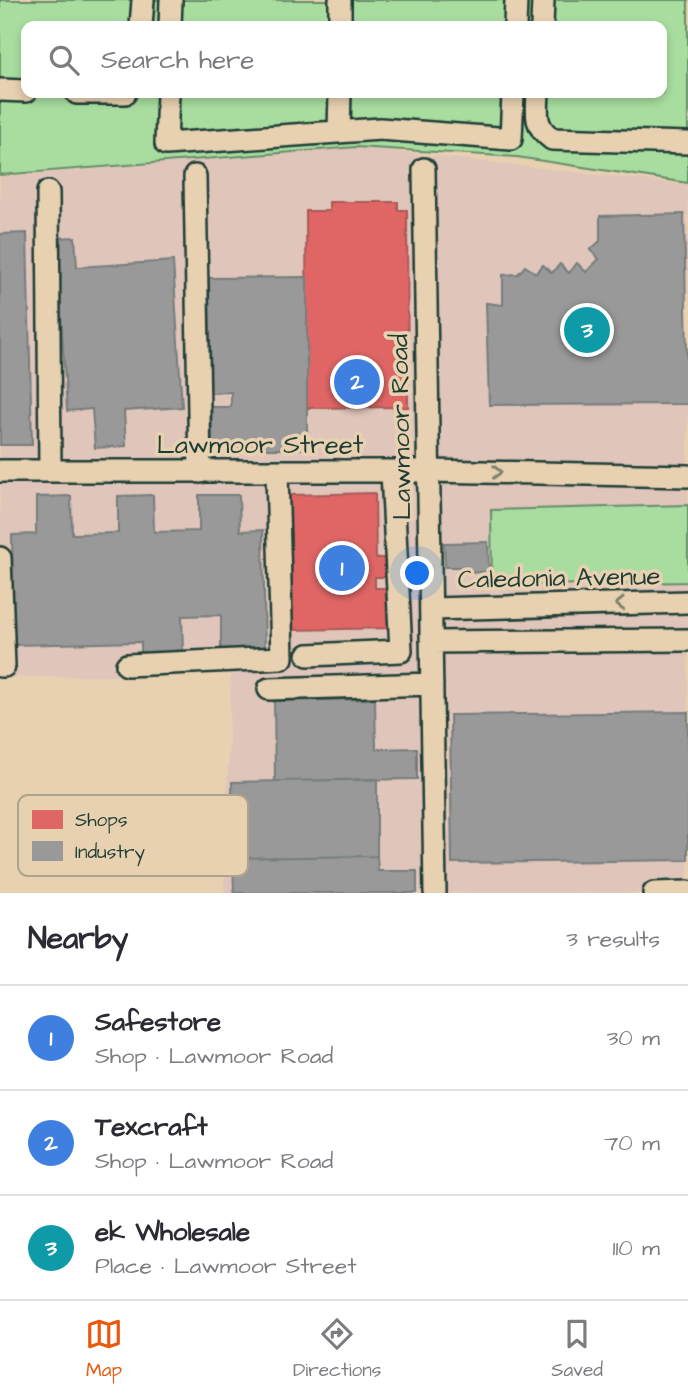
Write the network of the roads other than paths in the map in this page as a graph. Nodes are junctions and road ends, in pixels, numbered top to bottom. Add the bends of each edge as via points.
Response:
1 (143, 0) edge
2 (171, 0) edge
3 (340, 0) edge
4 (516, 0) edge
5 (543, 0) edge
6 (142, 21) edge
7 (170, 21) edge
8 (340, 21) edge
9 (515, 21) edge
10 (542, 21) edge
11 (0, 90) edge
12 (21, 91) edge
13 (168, 98) edge
14 (340, 98) edge
15 (513, 98) edge
16 (538, 98) edge
17 (340, 130) junction
18 (688, 143) edge
19 (424, 169) dead end
20 (195, 176) dead end
21 (48, 192) dead end
22 (0, 471) edge
23 (50, 471) junction
24 (429, 471) junction
25 (200, 472) junction
26 (277, 472) junction
27 (392, 472) junction
28 (688, 476) edge
29 (0, 558) edge
30 (688, 602) edge
31 (431, 609) junction
32 (688, 640) edge
33 (431, 642) junction
34 (308, 655) dead end
35 (127, 665) dead end
36 (0, 666) edge
37 (432, 684) junction
38 (269, 689) dead end
39 (688, 892) edge
40 (435, 893) edge
41 (654, 893) edge

1 - 6 street
2 - 7 street
3 - 8 street
4 - 9 street
5 - 10 street
11 - 12 street
13 - 17 street via 166,144
14 - 17 street
15 - 17 street via 511,139
16 - 18 street via 537,122 552,139
19 - 24 street, Lawmoor Road
20 - 25 street
21 - 23 street
22 - 23 street, Lawmoor Street
23 - 25 street, Lawmoor Street
24 - 27 street, Lawmoor Street
24 -> 28 street, Lawmoor Street
24 - 31 street, Lawmoor Road
25 - 26 street, Lawmoor Street
26 - 27 street, Lawmoor Street
26 - 35 street via 282,658
27 - 34 street via 401,651
29 - 36 street via 4,666
30 -> 31 street, Caledonia Avenue
31 - 33 street, Lawmoor Road
32 - 33 street
33 - 37 street, Lawmoor Road
37 - 38 street
37 - 40 street, Lawmoor Road
39 - 41 street

